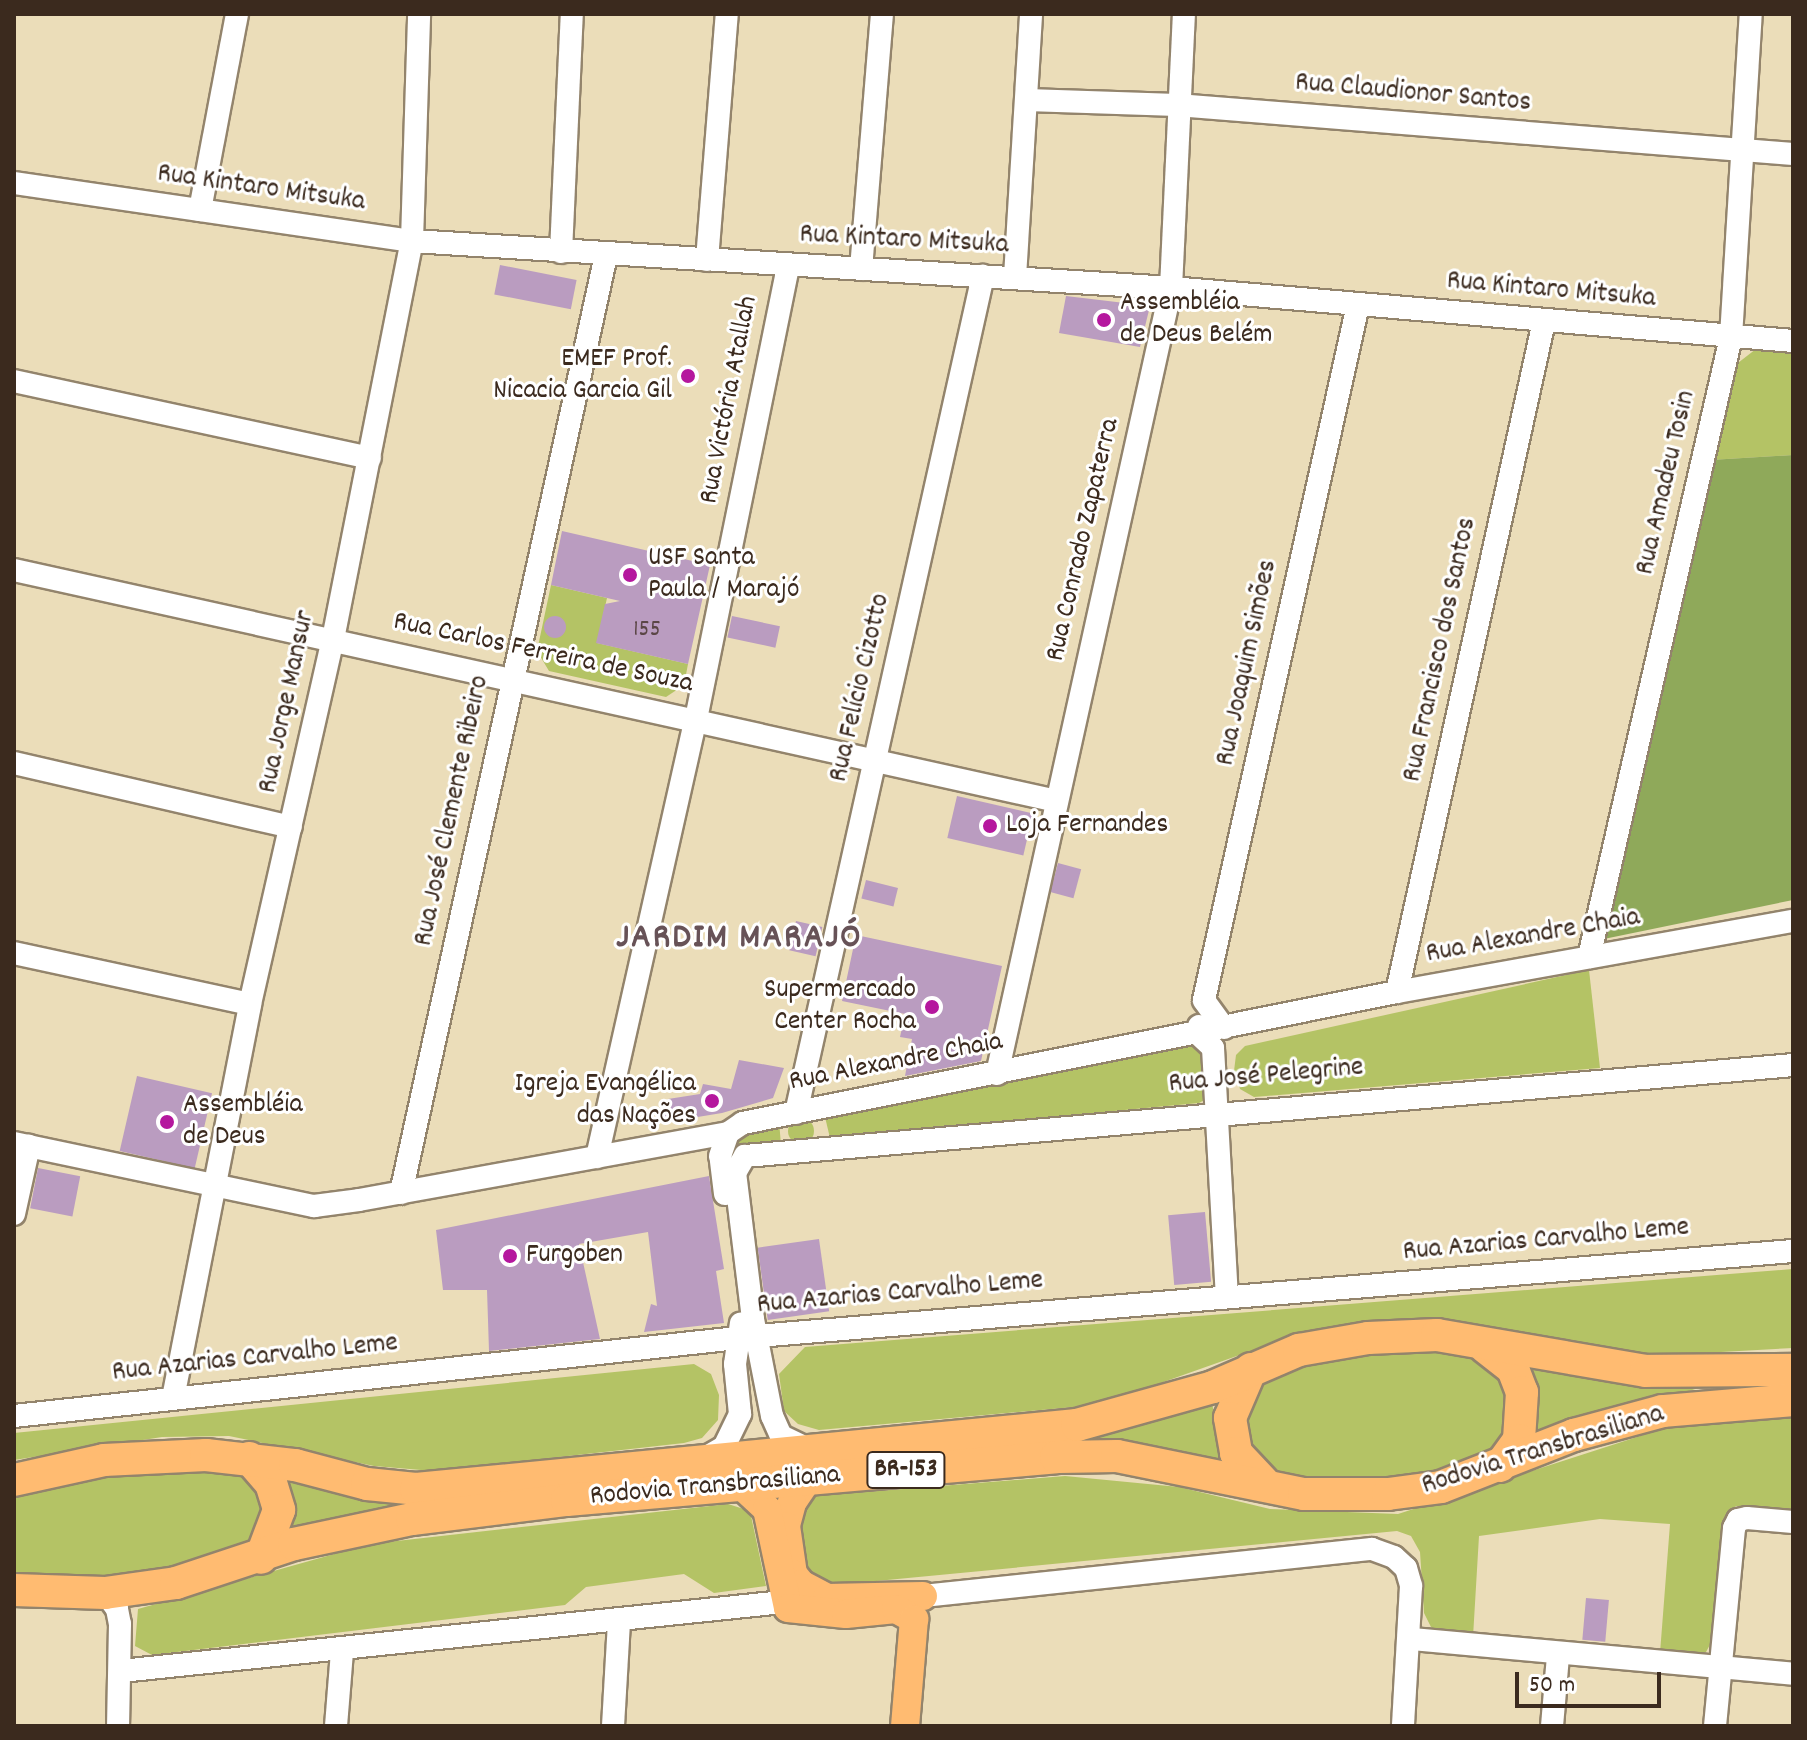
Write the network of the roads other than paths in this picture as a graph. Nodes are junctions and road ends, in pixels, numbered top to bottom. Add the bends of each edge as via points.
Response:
1 (237, 14) edge
2 (419, 14) edge
3 (572, 14) edge
4 (727, 14) edge
5 (882, 14) edge
6 (1031, 14) edge
7 (1184, 14) edge
8 (1751, 14) edge
9 (1027, 100) junction
10 (1177, 105) junction
11 (1746, 152) junction
12 (1793, 154) edge
13 (14, 183) edge
14 (200, 210) junction
15 (412, 241) junction
16 (561, 252) junction
17 (606, 255) junction
18 (707, 260) junction
19 (788, 265) junction
20 (861, 269) junction
21 (983, 276) junction
22 (1015, 277) junction
23 (1171, 288) junction
24 (1358, 305) junction
25 (1544, 321) junction
26 (1731, 337) junction
27 (1793, 341) edge
28 (14, 381) edge
29 (370, 458) junction
30 (14, 570) edge
31 (333, 639) junction
32 (513, 678) junction
33 (696, 719) junction
34 (877, 760) junction
35 (14, 763) edge
36 (1057, 801) junction
37 (291, 827) junction
38 (1793, 921) edge
39 (14, 953) edge
40 (1589, 957) junction
41 (1397, 992) junction
42 (1204, 1000) junction
43 (250, 1004) junction
44 (1224, 1028) junction
45 (1197, 1033) junction
46 (1793, 1065) edge
47 (997, 1074) junction
48 (1216, 1111) junction
49 (798, 1113) junction
50 (728, 1133) junction
51 (21, 1144) edge
52 (800, 1148) junction
53 (597, 1157) junction
54 (215, 1182) junction
55 (401, 1193) junction
56 (14, 1214) edge
57 (1793, 1251) edge
58 (1231, 1296) junction
59 (749, 1337) junction
60 (1485, 1347) junction
61 (1251, 1369) junction
62 (1793, 1370) edge
63 (173, 1398) junction
64 (1793, 1400) edge
65 (14, 1416) edge
66 (249, 1458) junction
67 (701, 1460) junction
68 (810, 1465) junction
69 (1500, 1466) junction
70 (14, 1480) edge
71 (741, 1485) junction
72 (1267, 1486) junction
73 (1793, 1522) edge
74 (261, 1558) junction
75 (16, 1589) edge
76 (105, 1593) junction
77 (783, 1602) junction
78 (911, 1608) junction
79 (619, 1621) junction
80 (1412, 1639) junction
81 (342, 1652) junction
82 (1558, 1656) junction
83 (1720, 1668) junction
84 (121, 1671) junction
85 (1793, 1674) edge
86 (118, 1726) edge
87 (336, 1726) edge
88 (613, 1726) edge
89 (905, 1726) edge
90 (924, 1726) edge
91 (1403, 1726) edge
92 (1552, 1726) edge
93 (1715, 1726) edge

1 - 14 street
2 - 15 street, Rua Jorge Mansur
3 - 16 street
4 - 18 street
5 - 20 street
6 - 9 street
7 - 10 street, Rua Conrado Zapaterra
8 - 11 street, Rua Amadeu Tosin
9 - 10 street, Rua Claudionor Santos
9 - 22 street
10 - 11 street, Rua Claudionor Santos
10 - 23 street, Rua Conrado Zapaterra
11 - 12 street, Rua Claudionor Santos
11 - 26 street, Rua Amadeu Tosin
13 - 14 street, Rua Kintaro Mitsuka
14 - 15 street, Rua Kintaro Mitsuka
15 - 16 street, Rua Kintaro Mitsuka
15 - 29 street, Rua Jorge Mansur
16 - 17 street, Rua Kintaro Mitsuka
17 - 18 street, Rua Kintaro Mitsuka
17 - 32 street, Rua José Clemente Ribeiro
18 - 19 street, Rua Kintaro Mitsuka
19 - 20 street, Rua Kintaro Mitsuka
19 - 33 street, Rua Victória Atallah
20 - 21 street, Rua Kintaro Mitsuka
21 - 22 street, Rua Kintaro Mitsuka
21 - 34 street, Rua Felício Cizotto
22 - 23 street, Rua Kintaro Mitsuka
23 - 24 street, Rua Kintaro Mitsuka
23 - 36 street, Rua Conrado Zapaterra
24 - 25 street, Rua Kintaro Mitsuka
24 - 42 street, Rua Joaquim Simões
25 - 26 street, Rua Kintaro Mitsuka
25 - 41 street, Rua Francisco dos Santos
26 - 27 street, Rua Kintaro Mitsuka
26 - 40 street, Rua Amadeu Tosin
28 - 29 street
29 - 31 street, Rua Jorge Mansur
30 - 31 street, Rua Carlos Ferreira de Souza
31 - 32 street, Rua Carlos Ferreira de Souza
31 - 37 street, Rua Jorge Mansur
32 - 33 street, Rua Carlos Ferreira de Souza
32 - 55 street, Rua José Clemente Ribeiro
33 - 34 street, Rua Carlos Ferreira de Souza
33 - 53 street, Rua Victória Atallah
34 - 36 street, Rua Carlos Ferreira de Souza
34 - 49 street, Rua Felício Cizotto
35 - 37 street
36 - 47 street, Rua Conrado Zapaterra
37 - 43 street, Rua Jorge Mansur
38 - 40 street, Rua Alexandre Chaia
39 - 43 street
40 - 41 street, Rua Alexandre Chaia
41 - 44 street, Rua Alexandre Chaia
42 - 44 street
42 - 45 street, Rua Joaquim Simões
43 - 54 street, Rua Jorge Mansur
44 - 45 street, Rua Alexandre Chaia
44 - 48 street
45 - 47 street, Rua Alexandre Chaia
45 - 48 street via 1213,1048
46 - 48 street, Rua José Pelegrine
47 - 49 street, Rua Alexandre Chaia
48 - 52 street, Rua José Pelegrine
48 - 58 street
49 - 50 street, Rua Alexandre Chaia via 743,1123
49 - 52 street via 783,1135
49 - 52 street via 819,1130
50 - 53 street, Rua Alexandre Chaia
50 - 59 street via 720,1156
51 - 54 street, Rua Alexandre Chaia
51 - 56 street
52 - 59 street, Rua José Pelegrine via 745,1156 735,1173
53 - 55 street, Rua Alexandre Chaia
54 - 55 street, Rua Alexandre Chaia via 314,1206
54 - 63 street, Rua Jorge Mansur
57 - 58 street, Rua Azarias Carvalho Leme
58 - 59 street, Rua Azarias Carvalho Leme
59 - 63 street, Rua Azarias Carvalho Leme
59 - 67 street via 735,1364 740,1414 724,1447
59 - 68 street via 776,1428
60 - 61 highway, Rodovia Transbrasiliana / BR-153 via 1437,1335 1368,1338 1299,1350
60 - 62 highway, Rodovia Transbrasiliana / BR-153 via 1646,1371
60 - 69 highway via 1513,1369 1522,1392 1519,1440
61 - 68 highway, Rodovia Transbrasiliana / BR-153 via 1146,1409 1077,1425
61 - 72 highway via 1230,1418 1236,1453
63 - 65 street, Rua Azarias Carvalho Leme
64 - 69 highway, Rodovia Transbrasiliana / BR-153 via 1663,1411 1574,1435
66 - 67 highway, Rodovia Transbrasiliana / BR-153 via 416,1489
66 - 70 highway, Rodovia Transbrasiliana / BR-153 via 135,1457
66 - 74 highway via 271,1483 279,1510
67 - 68 highway, Rodovia Transbrasiliana / BR-153
68 - 71 highway, Rodovia Transbrasiliana / BR-153
68 - 72 highway, Rodovia Transbrasiliana / BR-153 via 1117,1456
68 - 78 main road via 786,1526 793,1574 827,1598
69 - 72 highway, Rodovia Transbrasiliana / BR-153 via 1441,1487 1388,1494 1304,1494
71 - 74 highway, Rodovia Transbrasiliana / BR-153 via 412,1519 309,1540
71 - 77 main road via 767,1509
73 - 83 street via 1738,1520
74 - 76 highway, Rodovia Transbrasiliana / BR-153 via 176,1583
75 - 76 highway, Rodovia Transbrasiliana / BR-153
76 - 84 street via 117,1609
77 - 78 main road via 791,1610 846,1614
77 - 79 street
78 - 80 street via 1372,1549 1406,1568 1413,1599
78 - 89 main road
78 - 90 main road via 932,1622
79 - 81 street
79 - 88 street
80 - 82 street
80 - 91 street
81 - 84 street
81 - 87 street
82 - 83 street
82 - 92 street
83 - 85 street
83 - 93 street
84 - 86 street

